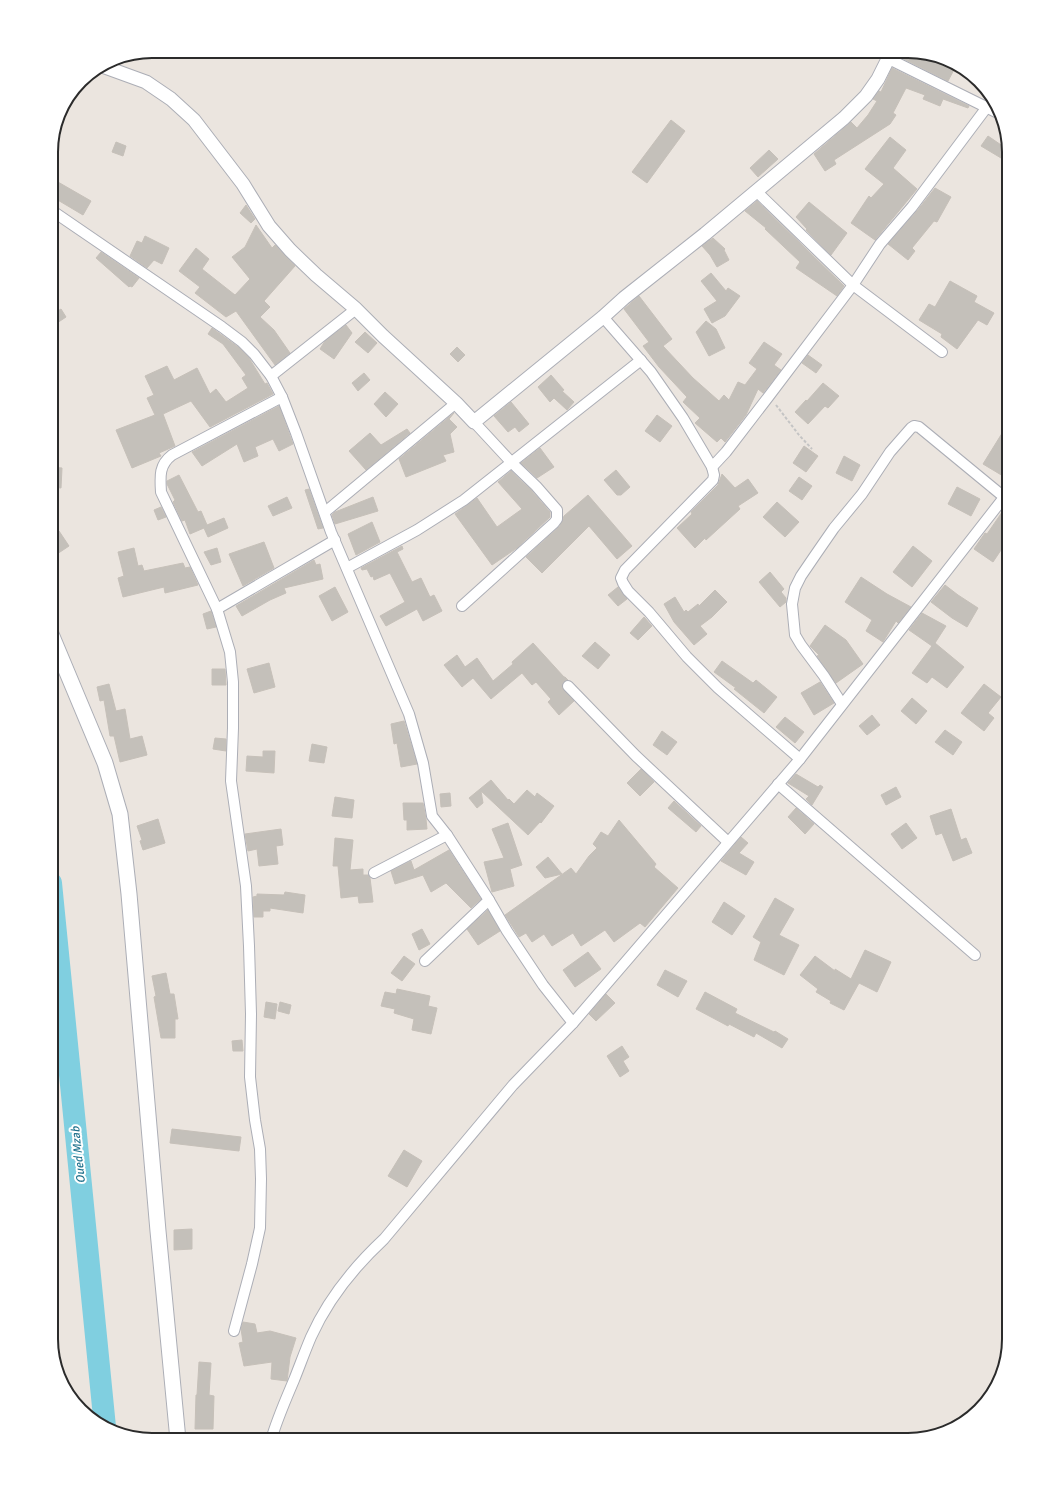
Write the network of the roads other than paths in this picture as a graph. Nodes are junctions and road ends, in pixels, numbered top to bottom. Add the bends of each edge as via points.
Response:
1 (889, 58) edge
2 (897, 58) edge
3 (109, 69) edge
4 (987, 107) junction
5 (991, 109) edge
6 (756, 192) junction
7 (58, 215) edge
8 (853, 285) junction
9 (356, 309) junction
10 (603, 317) junction
11 (942, 352) dead end
12 (641, 360) junction
13 (271, 376) junction
14 (282, 397) junction
15 (456, 403) junction
16 (474, 422) junction
17 (512, 463) junction
18 (712, 467) junction
19 (1002, 491) edge
20 (1002, 499) edge
21 (325, 512) junction
22 (335, 540) junction
23 (347, 568) junction
24 (462, 606) dead end
25 (217, 609) junction
26 (58, 651) edge
27 (568, 686) dead end
28 (842, 704) junction
29 (800, 759) junction
30 (778, 784) junction
31 (447, 835) junction
32 (728, 842) junction
33 (374, 873) dead end
34 (489, 900) junction
35 (975, 955) dead end
36 (425, 961) dead end
37 (573, 1023) junction
38 (234, 1331) dead end
39 (177, 1433) edge
40 (273, 1433) edge

1 - 6 street via 866,96 844,118
2 - 4 street
3 - 9 street via 146,82 171,99 194,120 243,184 269,226 316,275
4 - 5 street
4 - 8 street via 912,207 880,244
6 - 8 street
6 - 10 street
7 - 13 street via 232,334 254,354
8 - 11 street
8 - 18 street via 770,396
9 - 13 street
9 - 15 street
10 - 12 street
10 - 16 street
12 - 17 street
12 - 18 street via 683,418
13 - 14 street
14 - 21 street
14 - 25 street via 172,455 165,461 161,471 161,492
15 - 16 street
15 - 21 street
16 - 17 street
17 - 23 street via 444,513
17 - 24 street via 557,510 557,518
18 - 29 street via 713,480 625,570 622,584 718,688
19 - 28 street via 918,427 911,428 890,452 862,494 834,528 795,588 792,604 794,635
20 - 28 street
21 - 22 street
22 - 23 street
22 - 25 street
23 - 31 street via 409,714 423,763 432,816
25 - 38 street via 230,652 233,682 231,781 246,886 251,1006 250,1077 260,1149 261,1179 260,1228
26 - 39 main road via 105,763 120,814
27 - 32 street via 636,756
28 - 29 street
29 - 30 street
30 - 32 street
30 - 35 street
31 - 33 street
31 - 34 street
32 - 37 street
34 - 36 street
34 - 37 street via 543,985
37 - 40 street via 513,1085 384,1239 345,1281 311,1337

